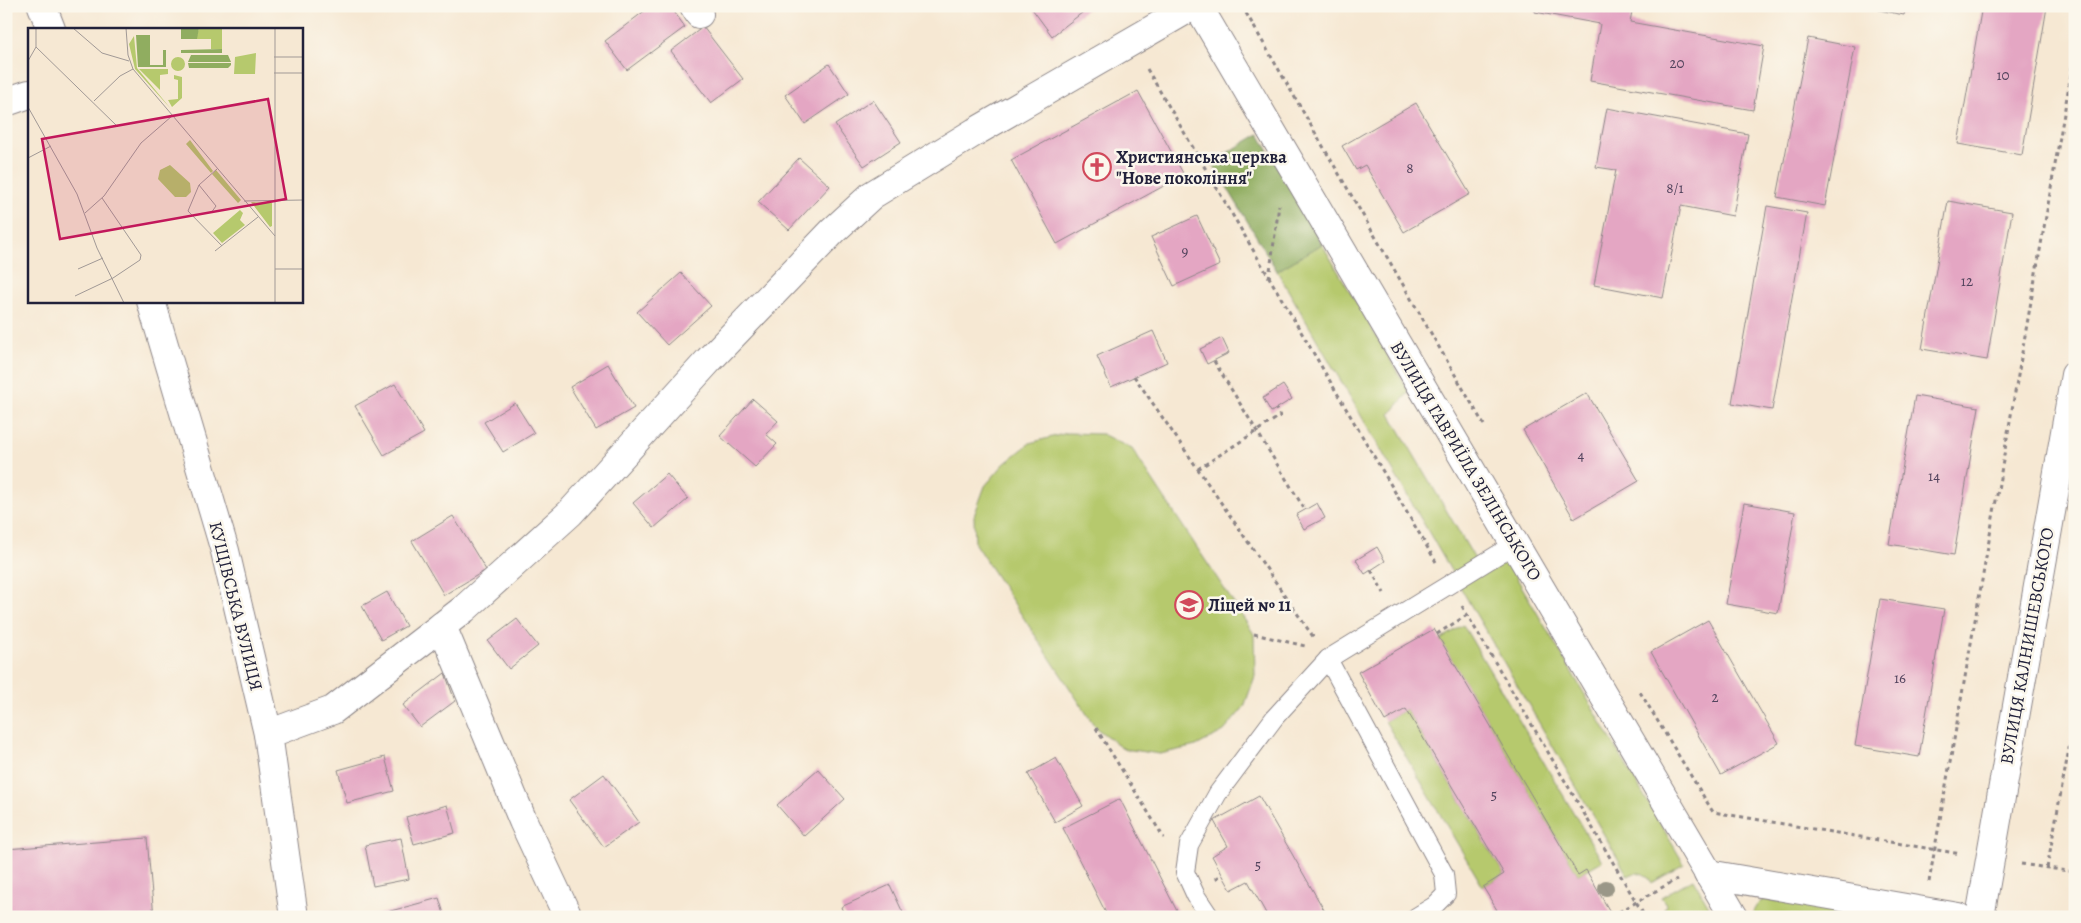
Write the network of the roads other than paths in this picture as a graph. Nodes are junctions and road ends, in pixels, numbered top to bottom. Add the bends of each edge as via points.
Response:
1 (42, 6) edge
2 (1193, 6) edge
3 (1198, 6) edge
4 (51, 28) edge
5 (28, 94) edge
6 (6, 102) edge
7 (151, 302) edge
8 (2075, 375) edge
9 (1515, 544) junction
10 (442, 626) junction
11 (1328, 659) junction
12 (268, 734) junction
13 (1708, 874) junction
14 (294, 917) edge
15 (568, 917) edge
16 (1210, 917) edge
17 (1416, 917) edge
18 (1734, 917) edge
19 (1958, 917) edge
20 (1980, 917) edge

1 - 4 street
2 - 10 street via 872,195 833,231 710,360 570,513
3 - 9 street, ВУЛИЦЯ ГАВРИЇЛА ЗЕЛІНСЬКОГО
5 - 6 street
7 - 12 street, КУЩІВСЬКА ВУЛИЦЯ via 224,551
8 - 20 street, ВУЛИЦЯ КАЛНИШЕВСЬКОГО
9 - 11 lane
9 - 13 street, ВУЛИЦЯ ГАВРИЇЛА ЗЕЛІНСЬКОГО
10 - 12 street via 333,710
10 - 15 street via 523,821
11 - 16 lane via 1275,718 1218,793 1189,845 1185,872
11 - 17 lane via 1444,874 1446,894
12 - 14 street, КУЩІВСЬКА ВУЛИЦЯ
13 - 18 street, ВУЛИЦЯ ГАВРИЇЛА ЗЕЛІНСЬКОГО
13 - 19 street

